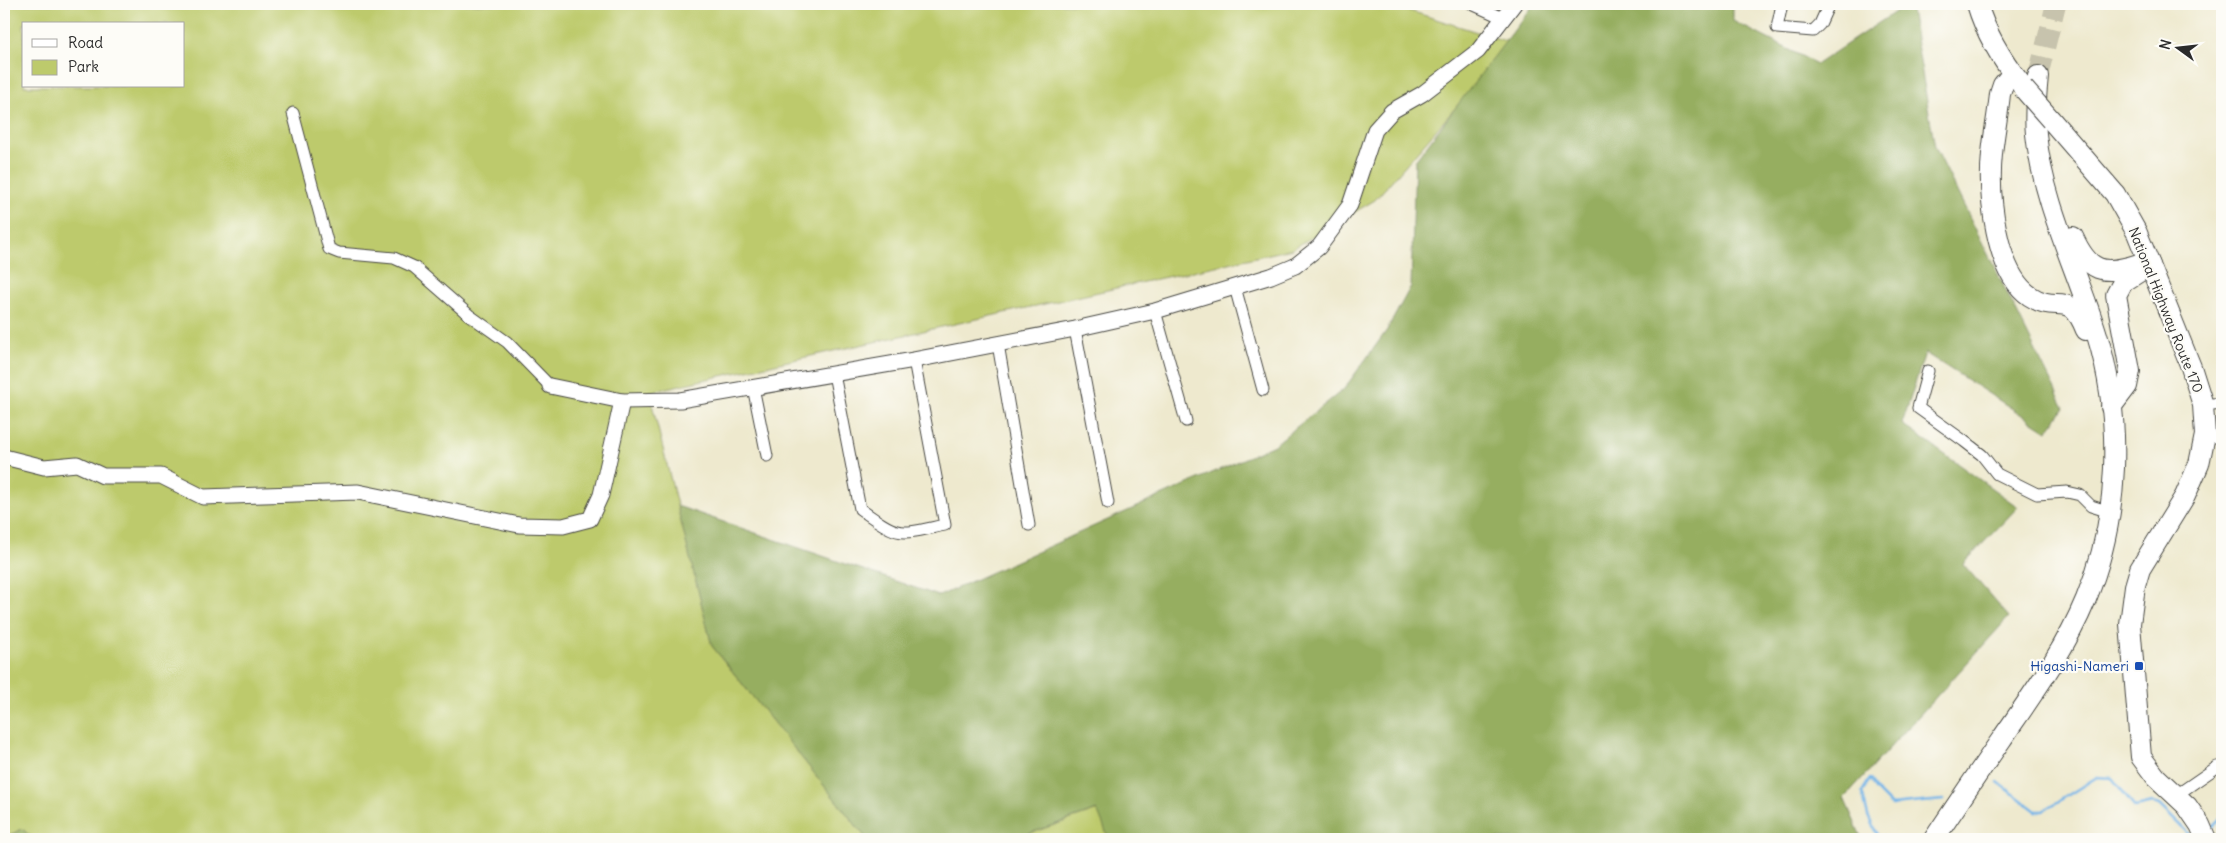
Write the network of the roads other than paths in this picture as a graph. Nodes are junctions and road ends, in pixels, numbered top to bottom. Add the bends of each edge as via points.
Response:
1 (1472, 4) edge
2 (1514, 4) edge
3 (1782, 4) edge
4 (1829, 4) edge
5 (1977, 4) edge
6 (1503, 18) junction
7 (2025, 79) junction
8 (293, 113) dead end
9 (2046, 187) junction
10 (2054, 210) junction
11 (2149, 265) junction
12 (1235, 287) junction
13 (1156, 311) junction
14 (1075, 329) junction
15 (998, 344) junction
16 (914, 360) junction
17 (1928, 371) dead end
18 (834, 374) junction
19 (550, 386) joint
20 (753, 387) junction
21 (1263, 390) dead end
22 (622, 402) junction
23 (2213, 404) edge
24 (2111, 408) junction
25 (1186, 421) dead end
26 (2214, 436) edge
27 (2114, 446) junction
28 (767, 456) dead end
29 (4, 457) edge
30 (1108, 503) dead end
31 (2110, 512) junction
32 (1029, 525) dead end
33 (2222, 766) edge
34 (2176, 796) junction
35 (1934, 839) edge
36 (2206, 839) edge

1 - 6 street
2 - 6 street
3 - 4 street via 1777,28 1813,31
5 - 7 highway, National Highway Route 170 via 1984,27
6 - 12 street via 1478,51 1422,94 1392,111 1375,130 1350,205 1319,248 1295,266
7 - 9 highway via 2035,117
7 - 10 highway via 1998,156 2004,228 2009,251 2019,272 2039,292 2054,295 2062,291 2067,278 2054,232
7 - 11 highway, National Highway Route 170, bridge via 2051,120 2115,194 2137,233
7 - 27 highway via 2003,84 1992,155 1994,214 2003,255 2008,270 2025,292 2043,302 2070,305 2081,318 2098,364
8 - 19 street via 329,249 339,253 394,258 414,267 469,315 507,342
9 - 10 highway
9 - 11 highway via 2087,262 2111,272 2143,263
10 - 24 highway via 2098,338
11 - 23 highway, National Highway Route 170 via 2191,367
11 - 24 highway via 2123,282 2116,295 2130,371 2127,386
12 - 13 street
12 - 21 street
13 - 14 street
13 - 25 street
14 - 15 street
14 - 30 street
15 - 16 street
15 - 32 street
16 - 18 street
16 - 18 street via 945,525 903,534 890,531 860,509
17 - 31 street via 1918,408 1982,455 1997,474 2037,494 2067,492 2080,495 2091,506
18 - 20 street
19 - 22 street
20 - 22 street via 680,400
20 - 28 street
22 - 29 street via 601,495 590,519 563,526 519,525 358,492 203,497 161,476 103,476 77,464 44,467
23 - 26 highway, National Highway Route 170
24 - 27 highway
26 - 34 highway, National Highway Route 170 via 2184,496 2140,569 2130,624 2141,757
27 - 31 highway
31 - 35 highway via 2090,589 2070,632 2042,681
33 - 34 street
34 - 36 highway, National Highway Route 170 via 2200,824

